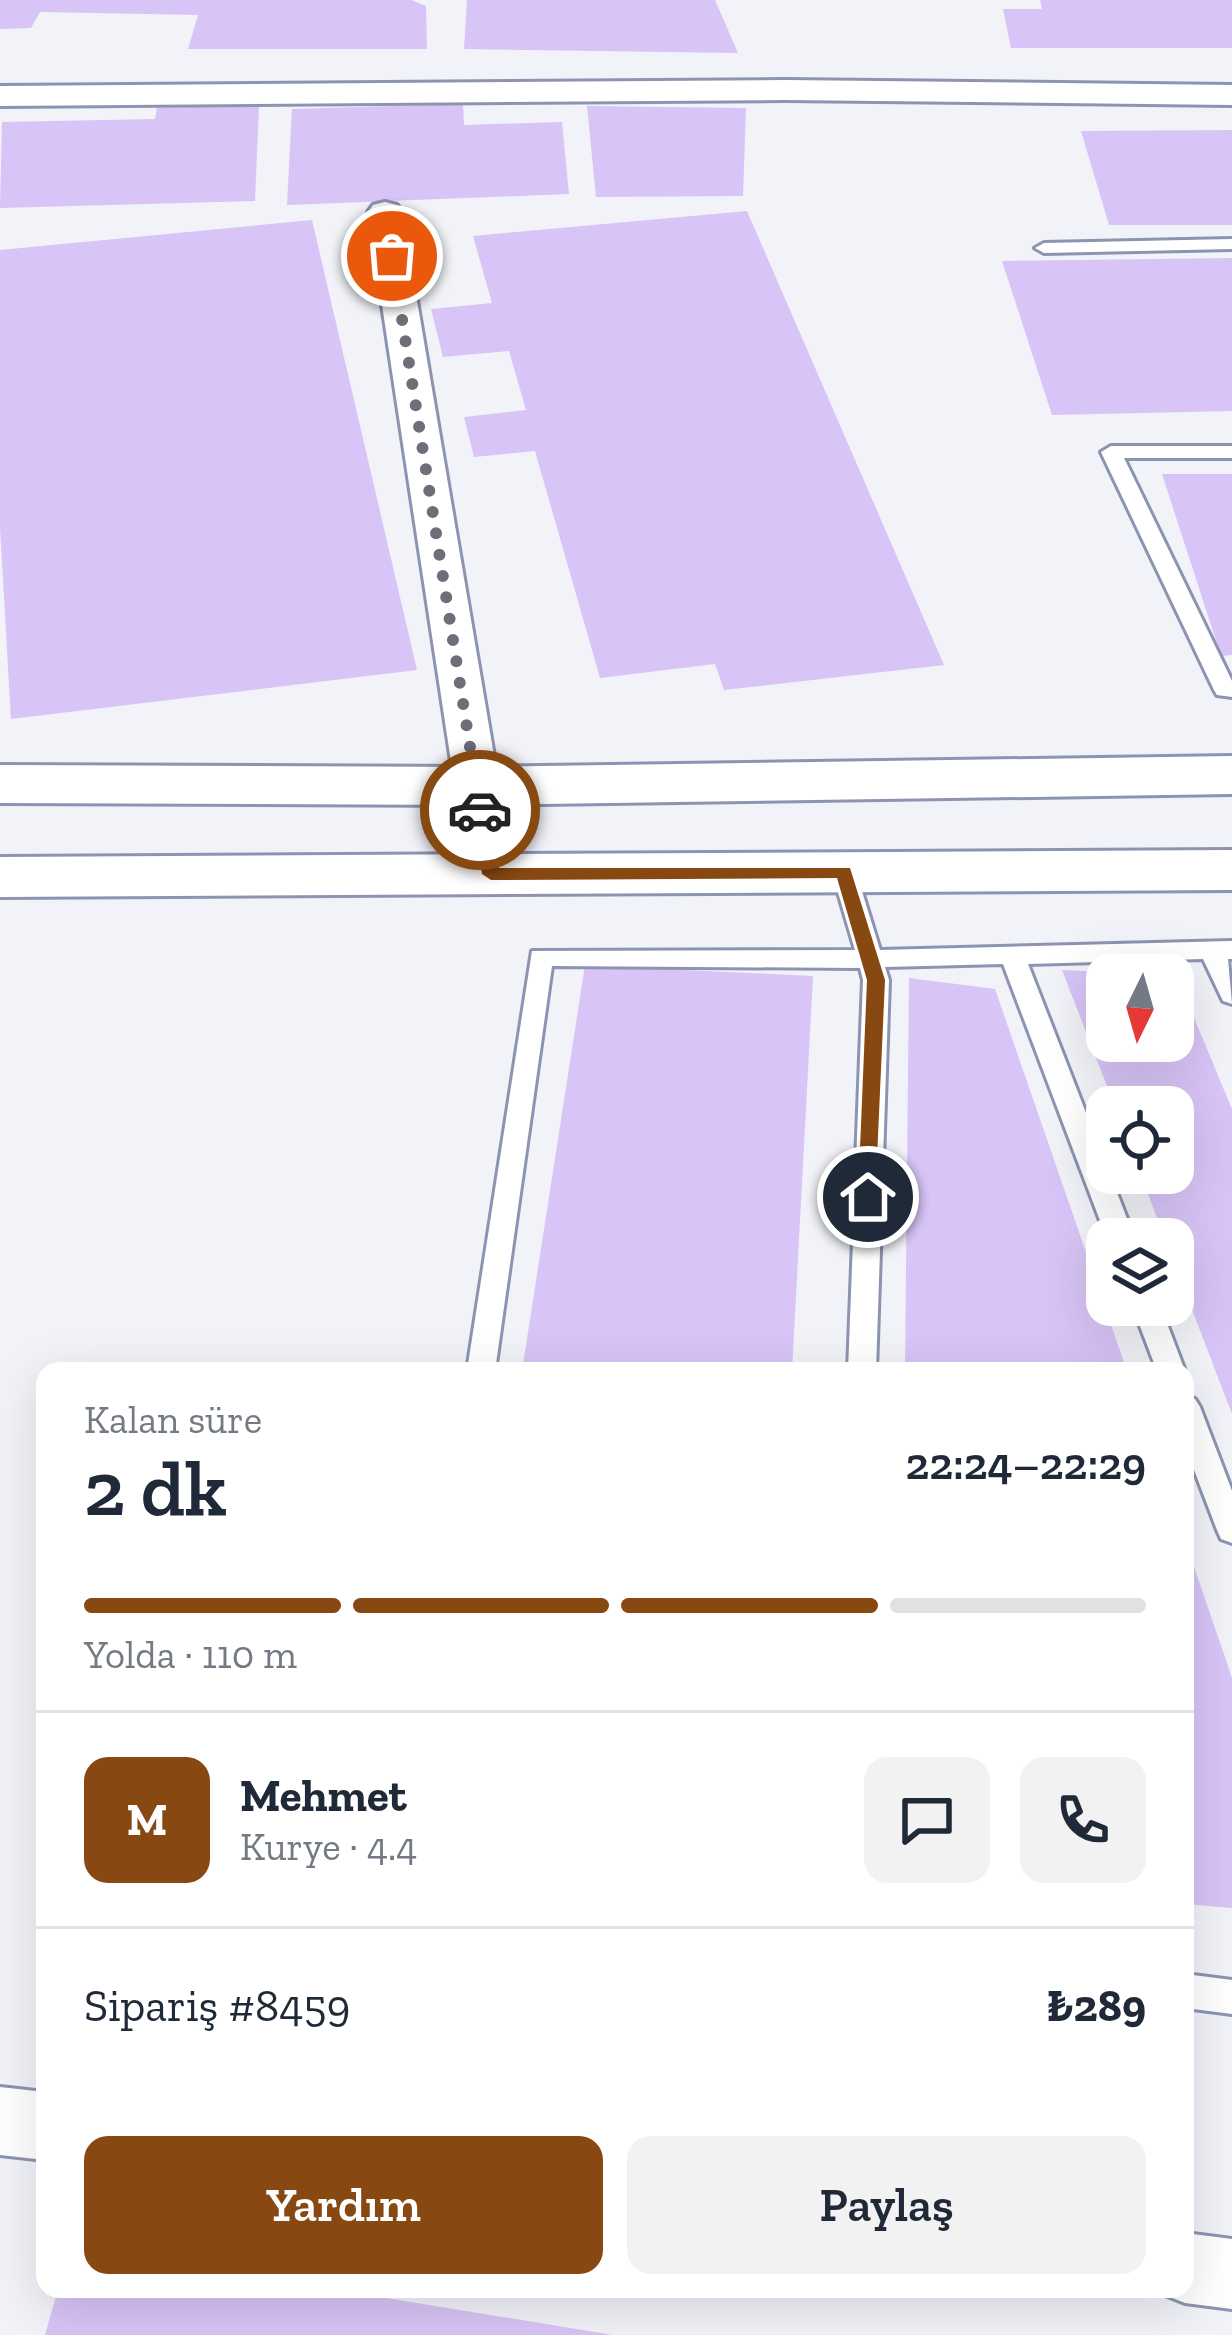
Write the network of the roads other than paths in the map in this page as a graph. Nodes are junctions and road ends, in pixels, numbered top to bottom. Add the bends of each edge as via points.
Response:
1 (1232, 95) edge
2 (0, 96) edge
3 (385, 212) dead end
4 (1232, 244) edge
5 (1044, 248) dead end
6 (1232, 452) edge
7 (1232, 690) edge
8 (1232, 776) edge
9 (0, 784) edge
10 (476, 786) junction
11 (1232, 870) edge
12 (844, 872) junction
13 (491, 874) junction
14 (0, 877) edge
15 (1222, 951) edge
16 (1012, 956) junction
17 (870, 959) junction
18 (1232, 995) edge
19 (1112, 1218) edge
20 (1154, 1326) edge
21 (482, 1362) edge
22 (862, 1362) edge
23 (1168, 1362) edge
24 (1194, 1431) edge
25 (1232, 1530) edge
26 (1194, 1992) edge
27 (1232, 1997) edge
28 (0, 2120) edge
29 (36, 2125) edge
30 (1194, 2269) edge
31 (1232, 2274) edge

1 - 2 street
3 - 10 street
4 - 5 lane
6 - 7 lane via 1112,452 1225,690
8 - 10 main road
9 - 10 main road
10 - 13 street
11 - 12 main road
12 - 13 main road
12 - 17 lane
13 - 14 main road
15 - 16 lane
15 - 18 lane
16 - 17 lane
16 - 19 lane
17 - 21 lane via 541,957
17 - 22 lane via 876,980
20 - 23 lane
24 - 25 lane
26 - 27 lane
28 - 29 street
30 - 31 street

